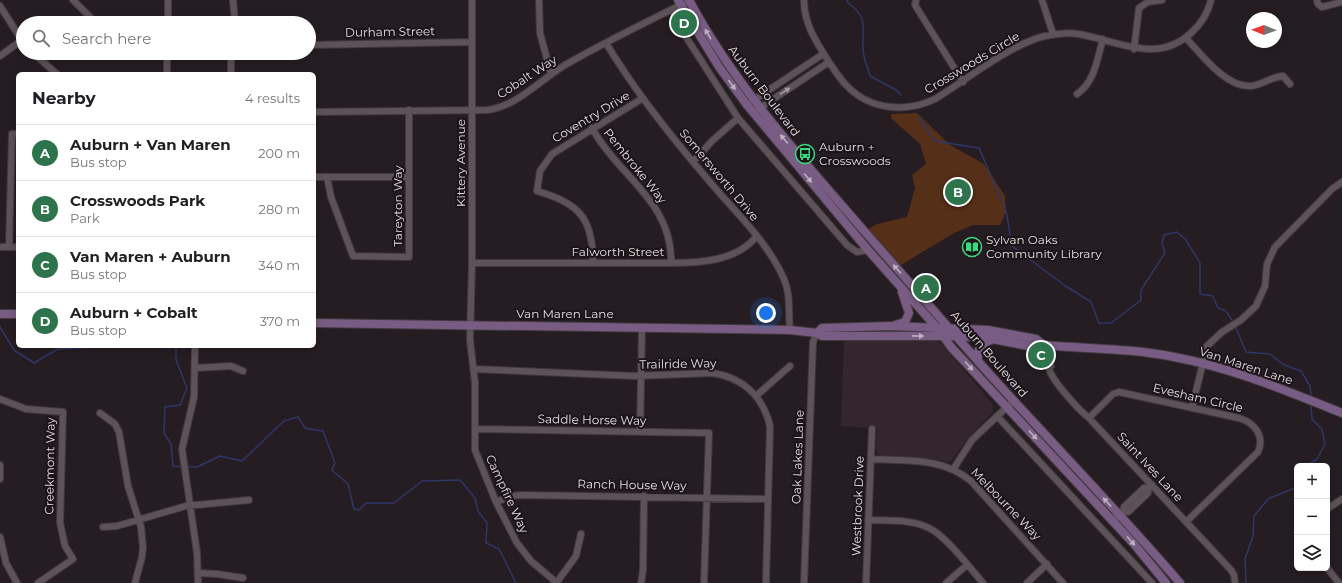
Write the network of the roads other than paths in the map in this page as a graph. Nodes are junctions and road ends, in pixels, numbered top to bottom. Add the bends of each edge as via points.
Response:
1 (73, 0) edge
2 (168, 0) edge
3 (234, 0) edge
4 (472, 0) edge
5 (539, 0) edge
6 (804, 0) edge
7 (1042, 0) edge
8 (1162, 0) edge
9 (1211, 0) edge
10 (1317, 0) edge
11 (689, 1) edge
12 (1341, 1) edge
13 (914, 2) edge
14 (680, 3) edge
15 (0, 6) edge
16 (672, 10) junction
17 (89, 16) edge
18 (168, 16) edge
19 (235, 16) edge
20 (16, 31) edge
21 (1053, 34) junction
22 (1186, 38) junction
23 (1103, 39) junction
24 (472, 42) junction
25 (606, 43) junction
26 (16, 45) edge
27 (316, 45) edge
28 (1134, 48) junction
29 (824, 54) junction
30 (0, 56) edge
31 (41, 60) edge
32 (167, 60) edge
33 (232, 60) edge
34 (829, 62) junction
35 (54, 72) edge
36 (167, 72) edge
37 (231, 72) edge
38 (551, 74) junction
39 (962, 82) junction
40 (1290, 84) dead end
41 (1077, 94) dead end
42 (643, 98) junction
43 (754, 100) junction
44 (747, 105) junction
45 (409, 110) junction
46 (473, 110) junction
47 (756, 110) junction
48 (316, 112) edge
49 (738, 118) junction
50 (592, 128) junction
51 (16, 134) edge
52 (693, 162) junction
53 (316, 177) edge
54 (327, 177) junction
55 (409, 177) junction
56 (1342, 182) edge
57 (756, 236) junction
58 (0, 247) edge
59 (9, 247) junction
60 (16, 247) edge
61 (868, 250) junction
62 (472, 263) junction
63 (593, 263) junction
64 (671, 263) junction
65 (898, 284) junction
66 (0, 314) edge
67 (16, 314) edge
68 (316, 323) edge
69 (470, 326) junction
70 (642, 326) junction
71 (876, 326) junction
72 (891, 326) junction
73 (938, 329) junction
74 (790, 330) junction
75 (953, 332) junction
76 (817, 333) junction
77 (851, 336) junction
78 (944, 336) junction
79 (993, 339) junction
80 (1044, 344) junction
81 (195, 348) edge
82 (978, 361) junction
83 (1203, 363) junction
84 (790, 366) dead end
85 (1051, 366) dead end
86 (195, 368) junction
87 (474, 369) junction
88 (242, 371) dead end
89 (640, 376) junction
90 (756, 396) junction
91 (0, 399) edge
92 (1014, 402) junction
93 (1006, 407) junction
94 (1192, 408) junction
95 (1342, 411) edge
96 (100, 413) dead end
97 (996, 416) junction
98 (1089, 418) junction
99 (475, 429) junction
100 (872, 429) dead end
101 (640, 432) junction
102 (871, 460) junction
103 (0, 465) edge
104 (954, 468) junction
105 (0, 479) edge
106 (1150, 487) junction
107 (644, 496) junction
108 (708, 497) junction
109 (768, 499) junction
110 (1342, 499) edge
111 (249, 500) dead end
112 (496, 502) junction
113 (190, 505) junction
114 (1330, 507) edge
115 (1121, 513) junction
116 (139, 520) junction
117 (868, 520) junction
118 (1113, 521) junction
119 (1186, 522) junction
120 (104, 527) dead end
121 (581, 534) dead end
122 (0, 537) edge
123 (1048, 564) junction
124 (967, 565) junction
125 (1329, 571) edge
126 (198, 573) junction
127 (243, 578) dead end
128 (17, 583) edge
129 (38, 583) edge
130 (135, 583) edge
131 (198, 583) edge
132 (557, 583) edge
133 (641, 583) edge
134 (704, 583) edge
135 (766, 583) edge
136 (804, 583) edge
137 (866, 583) edge
138 (946, 583) edge
139 (983, 583) edge
140 (1027, 583) edge
141 (1063, 583) edge
142 (1152, 583) edge
143 (1166, 583) edge
144 (1180, 583) edge
145 (1235, 583) edge
146 (1339, 583) edge

1 - 17 street
2 - 18 street
3 - 19 street
4 - 24 street, Kittery Avenue
5 - 38 street via 540,33
6 - 29 street, Crosswoods Circle via 809,28
7 - 21 street
8 - 28 street via 1148,2 1139,8
9 - 22 street, Crosswoods Circle via 1201,22
10 - 12 street via 1322,7
11 - 14 street, Cobalt Way
43 -> 11 main road, Auburn Boulevard via 716,46
13 - 39 street
14 - 16 street, Cobalt Way
14 -> 44 main road, Auburn Boulevard via 719,67
15 - 20 street
16 - 25 street, Cobalt Way
16 - 49 street via 686,38
21 - 23 street, Crosswoods Circle via 1079,34
21 - 39 street, Crosswoods Circle via 1024,43
22 - 28 street, Crosswoods Circle via 1163,48
22 - 40 street via 1218,72 1234,82 1251,86 1274,76 1283,76
23 - 28 street, Crosswoods Circle
23 - 41 street via 1092,77 1086,87
24 - 27 street, Durham Street
24 - 46 street, Kittery Avenue
25 - 38 street, Cobalt Way
25 - 42 street, Somersworth Drive
26 - 30 street
29 - 34 street, Crosswoods Circle
29 - 43 street
31 - 35 street
32 - 36 street
33 - 37 street
34 - 39 street, Crosswoods Circle via 852,91 873,103 887,107 902,108 927,103
47 -> 34 street
38 - 46 street, Cobalt Way via 502,107
42 - 50 street, Coventry Drive
42 - 52 street, Somersworth Drive
43 - 44 street
43 - 47 main road, Auburn Boulevard
44 - 47 main road, Auburn Boulevard
45 - 46 street, Cobalt Way
45 - 48 street, Cobalt Way
45 - 55 street, Tareyton Way
46 - 62 street, Kittery Avenue
47 -> 61 main road, Auburn Boulevard
75 -> 47 main road, Auburn Boulevard
49 - 52 street
49 - 61 street via 847,245 857,252
50 - 63 street, Coventry Drive via 558,149 546,160 539,175 536,191 565,200 581,215 590,235
50 - 64 street, Pembroke Way via 603,146 660,214 668,233
51 - 59 street via 12,134
52 - 57 street, Somersworth Drive
53 - 54 street
54 - 55 street
54 - 55 street, Tareyton Way via 331,197 353,256 409,257
56 - 83 street via 1275,247 1267,264 1265,286 1256,306 1207,346
57 - 64 street, Falworth Street via 750,244 716,259
57 - 74 street, Somersworth Drive via 773,258 784,279 789,295
58 - 59 street
59 - 60 street
61 - 65 main road, Auburn Boulevard
62 - 63 street, Falworth Street
62 - 69 street, Kittery Avenue
63 - 64 street, Falworth Street
65 - 72 main road via 909,314 905,322
65 - 73 main road, Auburn Boulevard
66 - 67 main road
68 - 69 main road, Van Maren Lane
69 - 70 main road, Van Maren Lane
69 - 87 street, Campfire Way
70 - 74 main road, Van Maren Lane
70 - 89 street
71 - 72 main road, Van Maren Lane
71 - 76 main road, Van Maren Lane via 822,328
71 - 77 main road via 874,330 855,331
72 - 73 main road, Van Maren Lane
73 - 75 main road, Van Maren Lane
73 - 78 main road, Auburn Boulevard
74 - 76 main road, Van Maren Lane
75 - 78 main road, Van Maren Lane
75 - 79 main road, Van Maren Lane
75 - 80 main road, Van Maren Lane via 988,330 1036,339
75 - 82 main road, Auburn Boulevard
76 - 77 main road, Van Maren Lane via 822,336
76 - 136 street, Oak Lakes Lane via 813,342
77 -> 78 main road, Van Maren Lane
78 -> 93 main road, Auburn Boulevard
79 - 80 main road, Van Maren Lane via 1034,347
79 - 82 main road via 981,344
80 - 83 main road, Van Maren Lane via 1138,352
81 - 86 street
82 - 92 main road, Auburn Boulevard
83 - 94 street
83 - 95 main road, Van Maren Lane via 1250,377
84 - 90 street
85 - 98 street, Saint Ives Lane via 1050,375
86 - 88 street via 231,366
86 - 113 street via 194,397 183,439 183,460
87 - 89 street, Trailride Way
87 - 99 street, Campfire Way
89 - 90 street, Trailride Way via 713,373 742,383
89 - 101 street
90 - 109 street, Trailride Way via 764,407 770,426
91 - 129 street, Creekmont Way via 26,409 63,412 60,523 62,538 73,559
92 - 93 street
115 -> 92 main road, Auburn Boulevard
93 - 97 street
93 -> 118 main road, Auburn Boulevard
94 - 98 street, Evesham Circle via 1119,392 1113,394
94 - 119 street, Evesham Circle via 1250,422 1260,434 1261,446 1258,452
96 - 116 street via 115,424 119,432 128,486
97 - 104 street via 972,440
97 - 142 street
98 - 106 street, Saint Ives Lane
99 - 101 street, Saddle Horse Way
99 - 112 street, Campfire Way via 477,459
100 - 102 street, Westbrook Drive
101 - 108 street, Saddle Horse Way via 709,433
102 - 104 street, Melbourne Way via 930,462
102 - 117 street, Westbrook Drive
103 - 105 street
104 - 123 street, Melbourne Way via 971,481
106 - 115 street via 1148,493 1128,512
106 - 119 street, Saint Ives Lane
107 - 108 street, Ranch House Way
107 - 112 street, Ranch House Way via 522,495
107 - 133 street
108 - 109 street, Ranch House Way
108 - 134 street
109 - 135 street, Trailride Way
110 - 114 street
111 - 113 street
112 - 132 street, Campfire Way via 511,534 523,552
113 - 116 street
113 - 126 street
115 - 118 street
115 - 144 main road, Auburn Boulevard
116 - 120 street
116 - 130 street via 143,547
117 - 124 street via 918,524 929,528
117 - 137 street, Westbrook Drive
118 -> 143 main road, Auburn Boulevard
119 - 145 street, Saint Ives Lane via 1231,570
121 - 132 street via 576,556
122 - 128 street via 6,563
123 - 140 street
123 - 141 street, Melbourne Way
124 - 138 street
124 - 139 street
125 - 146 street
126 - 127 street
126 - 131 street

